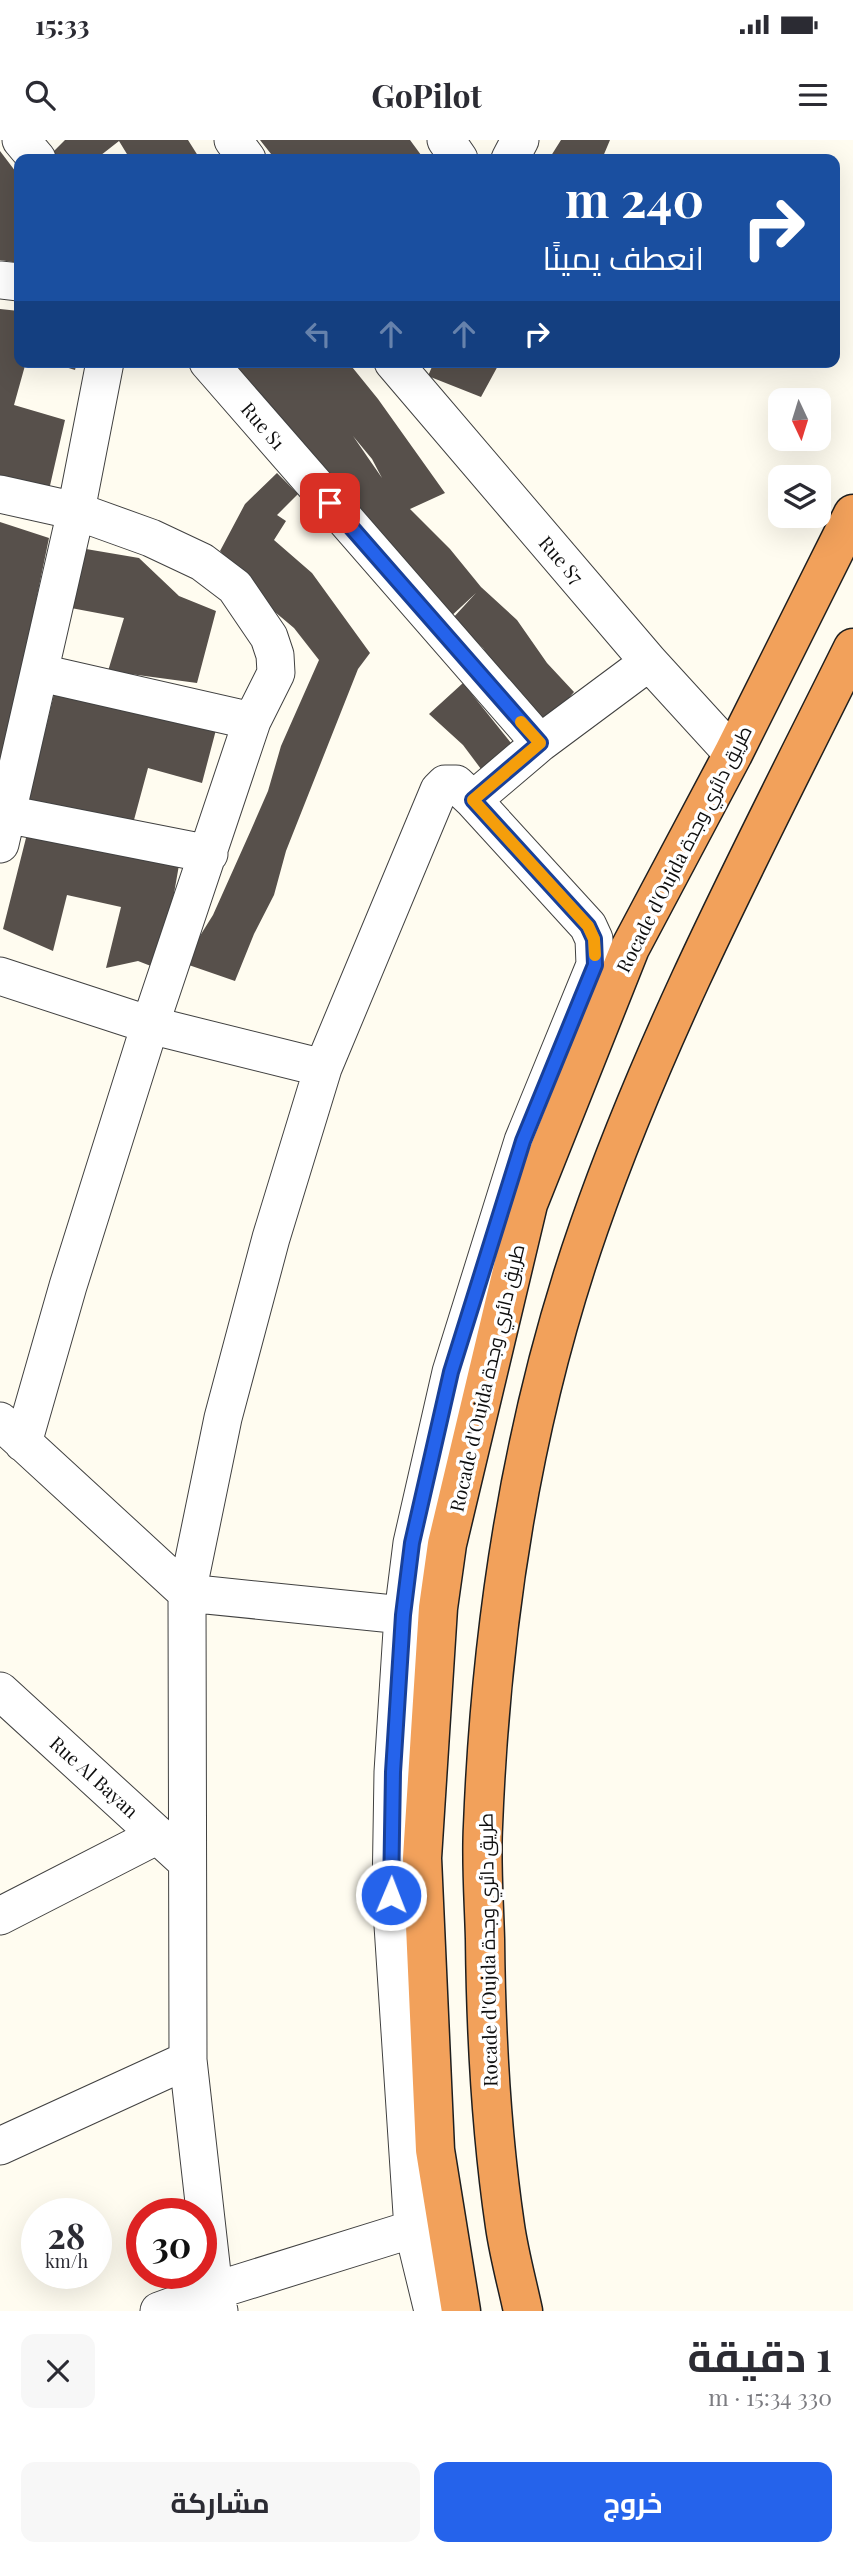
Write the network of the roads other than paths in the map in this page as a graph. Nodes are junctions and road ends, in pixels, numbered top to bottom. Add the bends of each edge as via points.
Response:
1 (21, 140) edge
2 (33, 154) edge
3 (104, 368) edge
4 (213, 368) edge
5 (403, 368) edge
6 (0, 494) edge
7 (76, 511) junction
8 (853, 514) edge
9 (853, 648) edge
10 (649, 662) junction
11 (41, 673) junction
12 (252, 721) junction
13 (540, 743) junction
14 (733, 754) junction
15 (473, 800) junction
16 (3, 829) edge
17 (209, 854) junction
18 (0, 976) edge
19 (149, 1025) junction
20 (323, 1068) junction
21 (12, 1432) edge
22 (187, 1593) junction
23 (403, 1615) junction
24 (0, 1691) edge
25 (158, 1835) junction
26 (187, 1862) junction
27 (0, 1916) edge
28 (188, 2060) junction
29 (0, 2147) edge
30 (413, 2229) junction
31 (217, 2301) edge
32 (159, 2311) edge
33 (433, 2311) edge
34 (461, 2311) edge
35 (523, 2311) edge

1 - 2 street
3 - 7 street
4 - 13 street, Rue S1
5 - 10 street, Rue S7
6 - 7 street
7 - 11 street
7 - 12 street via 202,562 235,587 269,637 275,655 276,673
8 - 14 highway, Rocade d'Oujda طريق دائري وجدة
9 - 35 highway, Rocade d'Oujda طريق دائري وجدة via 692,972 638,1100 561,1316 510,1542 483,1829 486,2045 505,2228
10 - 13 street
10 - 14 street, Rue S7
11 - 12 street
11 - 16 street
12 - 17 street
13 - 15 street
14 - 34 highway, Rocade d'Oujda طريق دائري وجدة via 630,948 528,1205 447,1544 438,1608 422,1858 435,2150
15 - 20 street via 456,784 445,783 439,790
15 - 23 street via 588,926 594,939 595,965 523,1141 451,1372 412,1543
16 - 17 street
17 - 19 street
18 - 19 street
19 - 20 street
19 - 21 street via 68,1286
20 - 22 street via 223,1418
21 - 22 street
22 - 23 street
22 - 26 street
23 - 30 street via 391,1895
24 - 25 street, Rue Al Bayan
25 - 26 street, Rue Al Bayan
25 - 27 street
26 - 28 street
28 - 29 street
28 - 31 street
30 - 31 street
30 - 33 street
31 - 32 street

